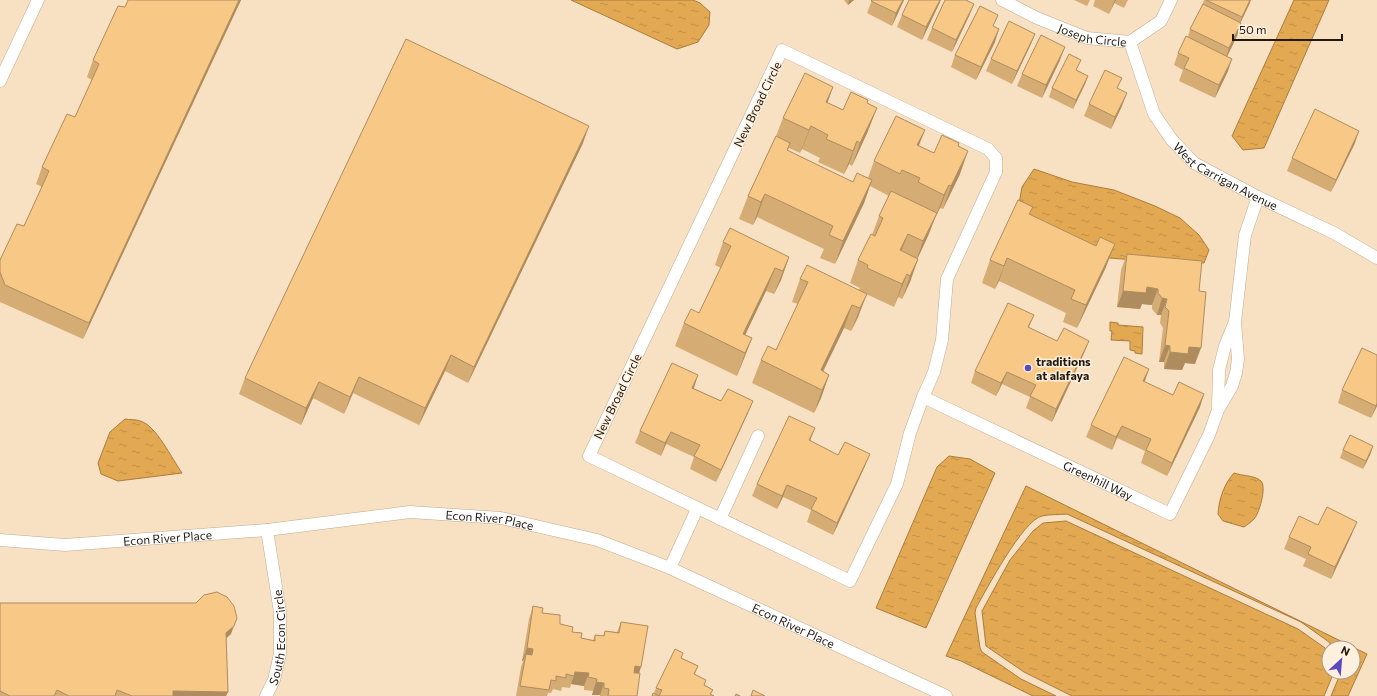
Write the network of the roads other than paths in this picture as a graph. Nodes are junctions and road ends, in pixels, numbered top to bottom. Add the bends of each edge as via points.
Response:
1 (38, 0) edge
2 (1002, 0) edge
3 (1171, 0) edge
4 (1130, 42) junction
5 (0, 81) edge
6 (1258, 197) junction
7 (1377, 258) edge
8 (1235, 322) junction
9 (923, 397) junction
10 (1218, 410) junction
11 (758, 436) dead end
12 (697, 509) junction
13 (720, 519) junction
14 (267, 530) junction
15 (0, 540) edge
16 (670, 568) junction
17 (266, 696) edge
18 (946, 696) edge

1 - 5 street
2 - 4 street, Joseph Circle via 1037,18 1087,38
3 - 4 street, Joseph Circle via 1161,21
4 - 6 street, West Carrigan Avenue via 1154,114 1172,140 1194,163
6 - 7 street, West Carrigan Avenue via 1334,233
6 - 8 street, Greenhill Way via 1245,235
8 - 10 street, Greenhill Way via 1219,370
8 - 10 street, Greenhill Way via 1238,359 1236,373 1232,386
9 - 10 street, Greenhill Way via 1170,514 1209,435
9 - 12 street, New Broad Circle via 934,372 942,340 947,279 996,172 996,158 988,149 782,50 589,456
9 - 13 street, New Broad Circle via 910,433 897,484 850,581
11 - 13 street
12 - 13 street, New Broad Circle
12 - 16 street
14 - 15 street, Econ River Place via 65,545
14 - 16 street, Econ River Place via 410,512 501,518 597,540
14 - 17 street, South Econ Circle via 280,612 280,654 274,680
16 - 18 street, Econ River Place

